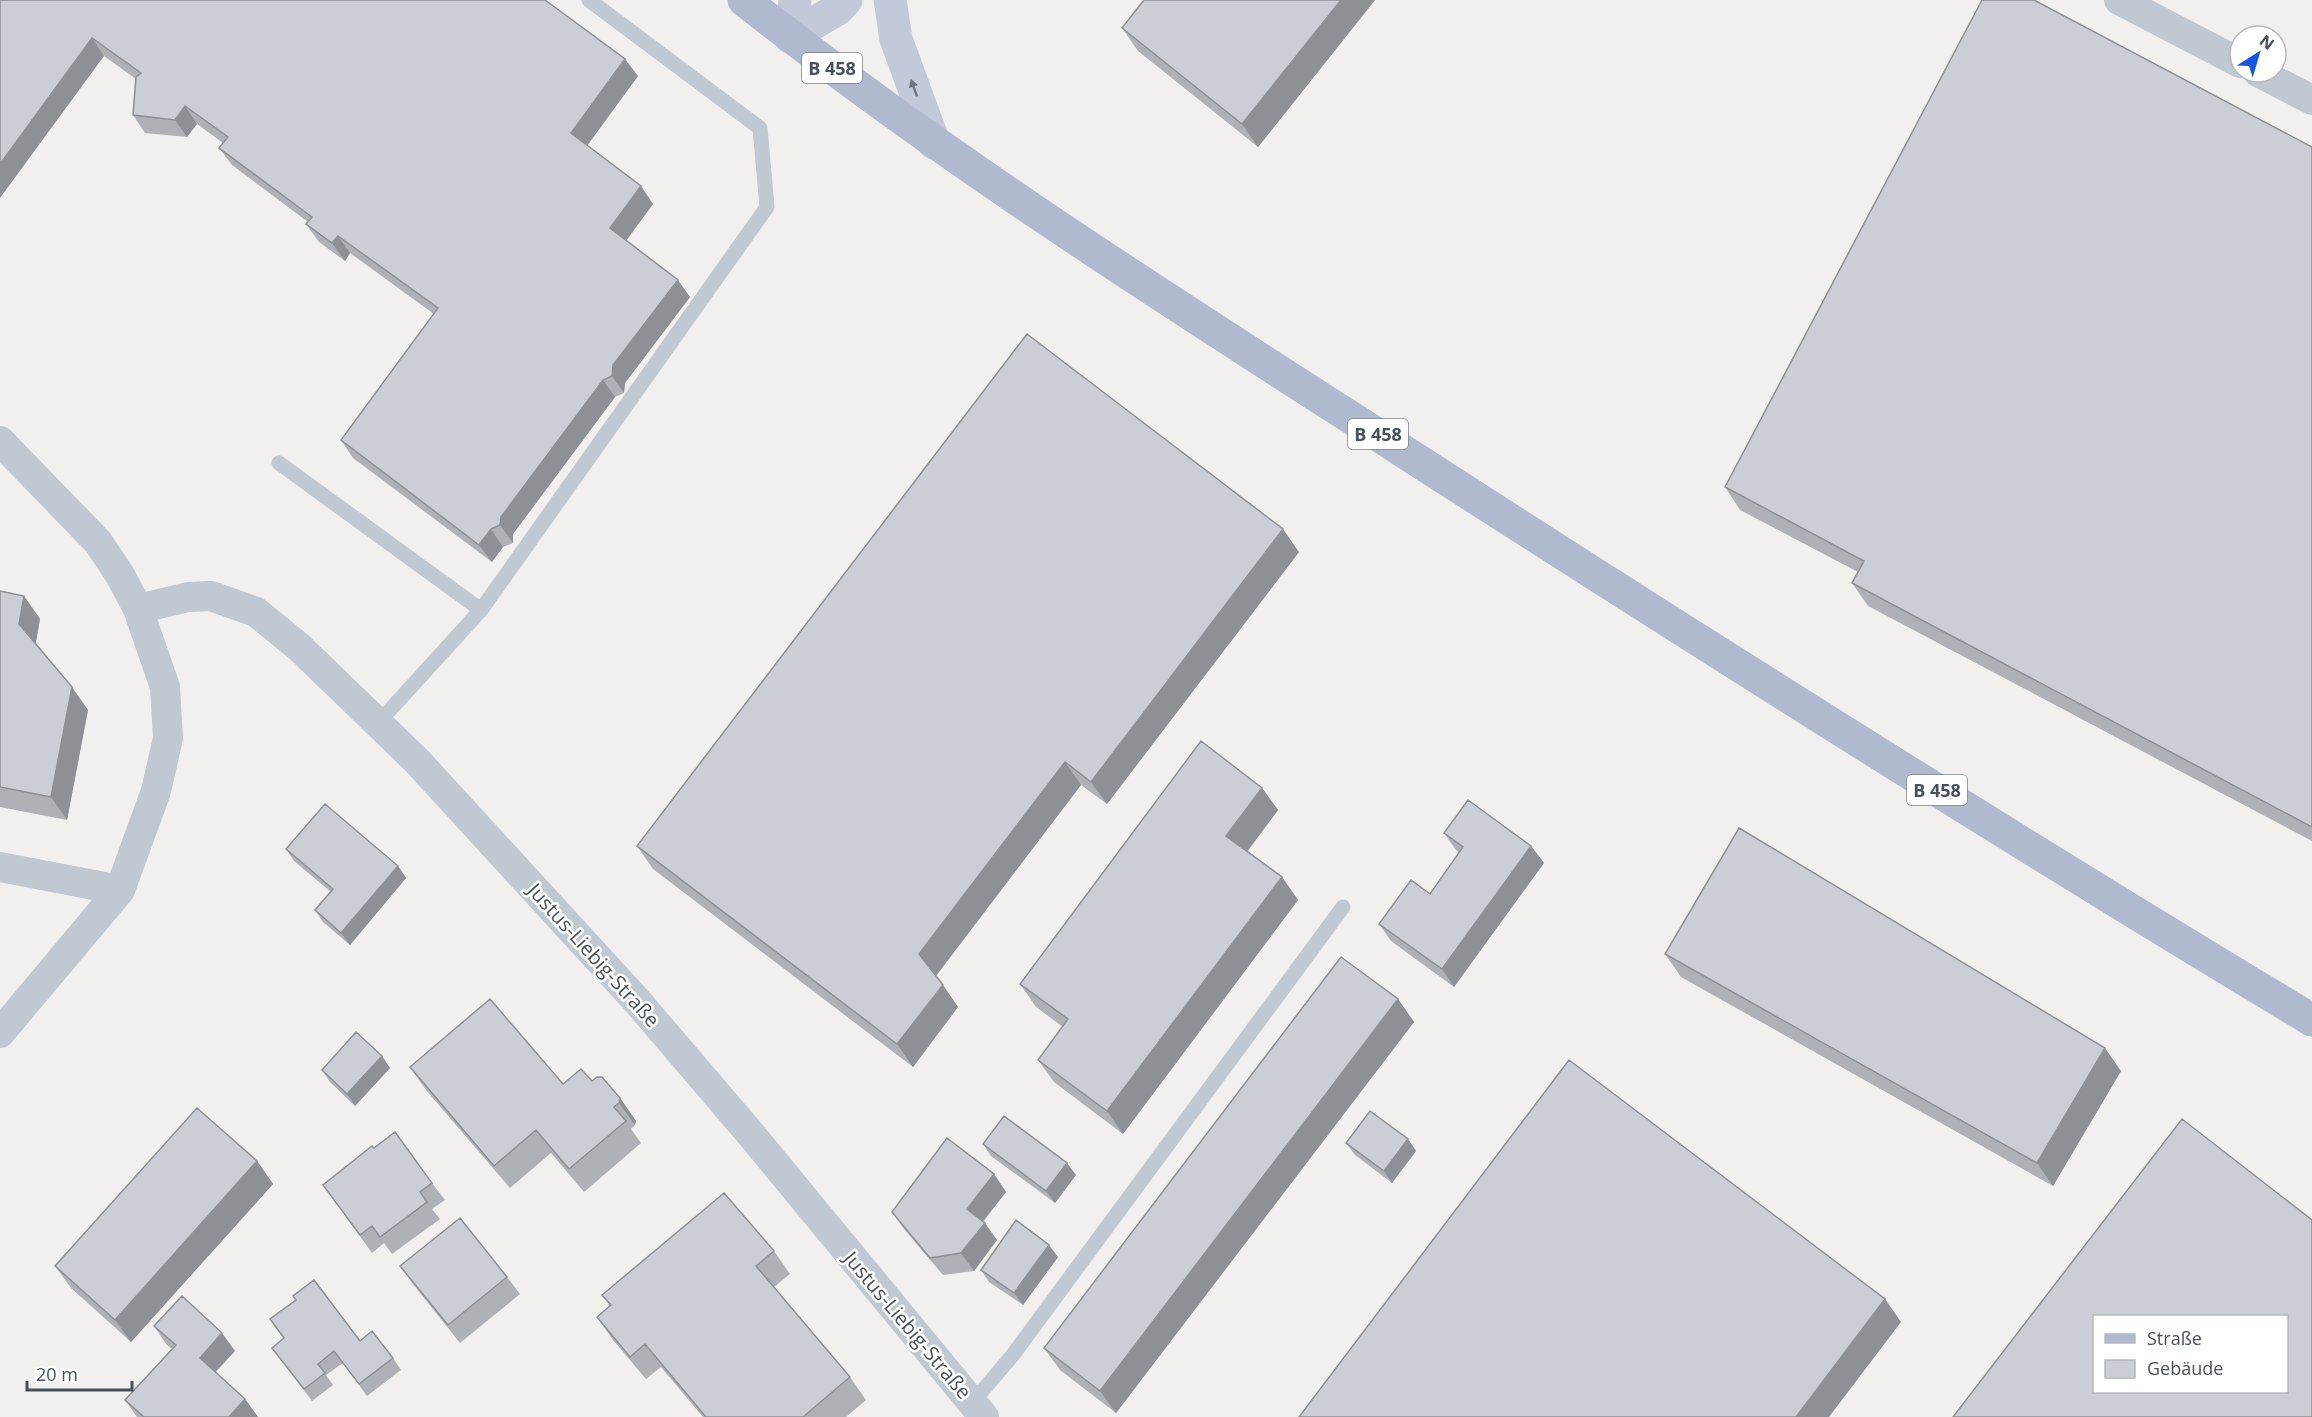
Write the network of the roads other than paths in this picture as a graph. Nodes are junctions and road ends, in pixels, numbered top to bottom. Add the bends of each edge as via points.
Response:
1 (589, 0) edge
2 (744, 0) edge
3 (795, 0) edge
4 (846, 0) edge
5 (890, 0) edge
6 (2119, 0) edge
7 (790, 37) junction
8 (2228, 57) edge
9 (2281, 84) edge
10 (2312, 100) edge
11 (933, 142) junction
12 (0, 441) edge
13 (279, 463) dead end
14 (138, 609) junction
15 (481, 610) junction
16 (379, 722) junction
17 (0, 867) edge
18 (120, 890) junction
19 (1343, 907) dead end
20 (2312, 1020) edge
21 (0, 1033) edge
22 (978, 1410) edge

1 - 15 lane via 760,128 767,207
2 - 7 main road, B 458
3 - 7 main road
4 - 7 main road via 838,9
11 -> 5 main road via 896,39
6 - 8 street
7 - 11 main road, B 458
9 - 10 street
11 - 20 main road, B 458 via 1189,313 1749,673
12 - 14 street via 98,542
13 - 15 lane
14 - 16 street, Justus-Liebig-Straße via 188,597 211,596 256,612
14 - 18 street via 165,687 168,738 156,791
15 - 16 lane
16 - 22 street, Justus-Liebig-Straße via 637,1001
17 - 18 street
18 - 21 street
19 - 22 lane via 1012,1356

